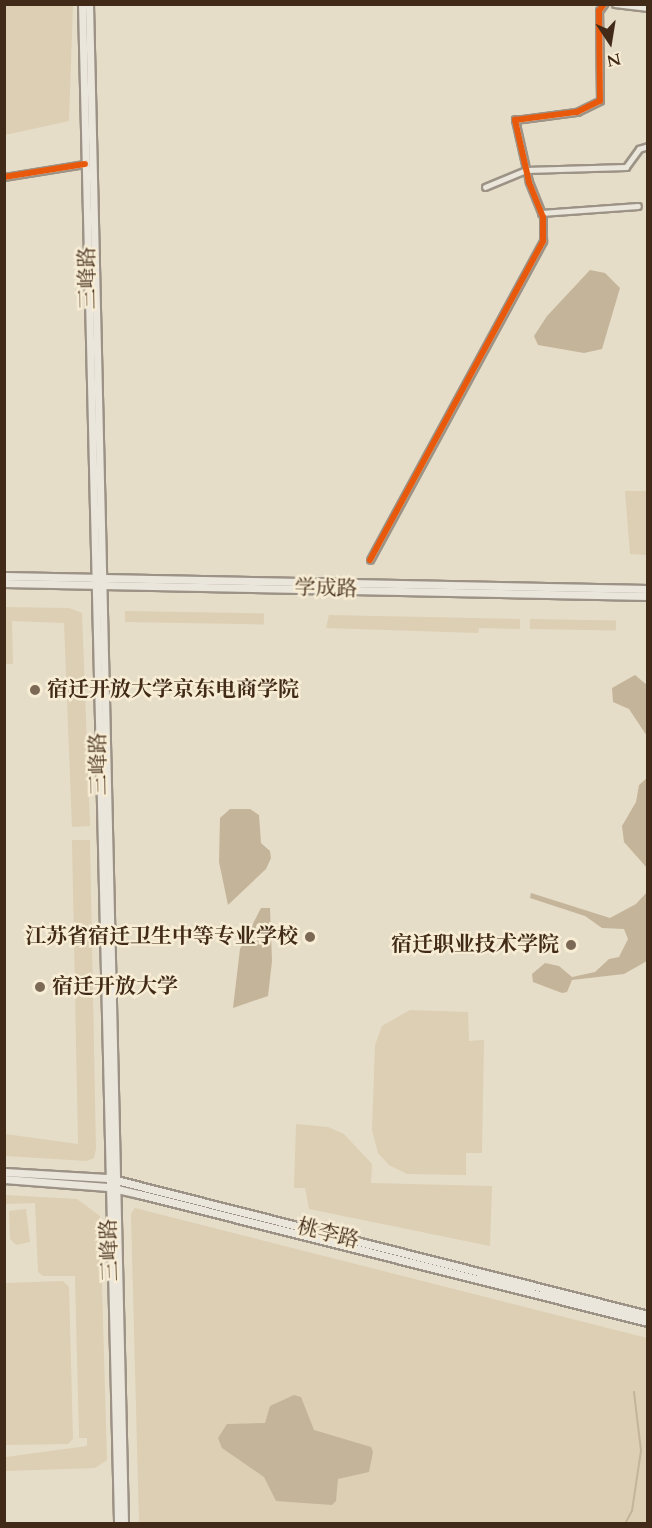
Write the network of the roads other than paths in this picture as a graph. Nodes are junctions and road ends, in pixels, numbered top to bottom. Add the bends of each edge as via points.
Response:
1 (82, 4) edge
2 (88, 4) edge
3 (604, 4) edge
4 (615, 4) edge
5 (648, 7) edge
6 (648, 146) edge
7 (85, 164) junction
8 (526, 170) junction
9 (4, 177) edge
10 (485, 187) dead end
11 (638, 206) dead end
12 (541, 213) junction
13 (370, 560) dead end
14 (4, 576) edge
15 (98, 582) junction
16 (4, 583) edge
17 (648, 589) edge
18 (648, 596) edge
19 (4, 1172) edge
20 (108, 1178) junction
21 (4, 1179) edge
22 (117, 1180) junction
23 (108, 1187) junction
24 (117, 1189) junction
25 (648, 1315) edge
26 (648, 1322) edge
27 (118, 1524) edge
28 (124, 1524) edge

1 - 7 main road, 三峰路
2 - 15 main road, 三峰路
3 - 8 street via 599,10 601,98 591,109 515,120
4 - 5 street
6 - 8 street via 639,149 626,167
7 - 9 street
7 - 15 main road, 三峰路
8 - 10 street
8 - 12 street
11 - 12 street
12 - 13 street via 541,247
14 - 15 main road, 学成路
15 - 16 main road, 学成路
15 - 17 main road, 学成路
15 - 18 main road, 学成路
15 - 20 main road, 三峰路
15 - 22 main road, 三峰路
19 - 20 main road, 桃李路
20 - 22 main road, 桃李路
20 - 23 main road, 三峰路
21 - 23 main road, 桃李路
22 - 24 main road, 三峰路
22 - 25 main road, 桃李路
23 - 24 main road, 桃李路
23 - 27 main road, 三峰路
24 - 26 main road, 桃李路
24 - 28 main road, 三峰路

